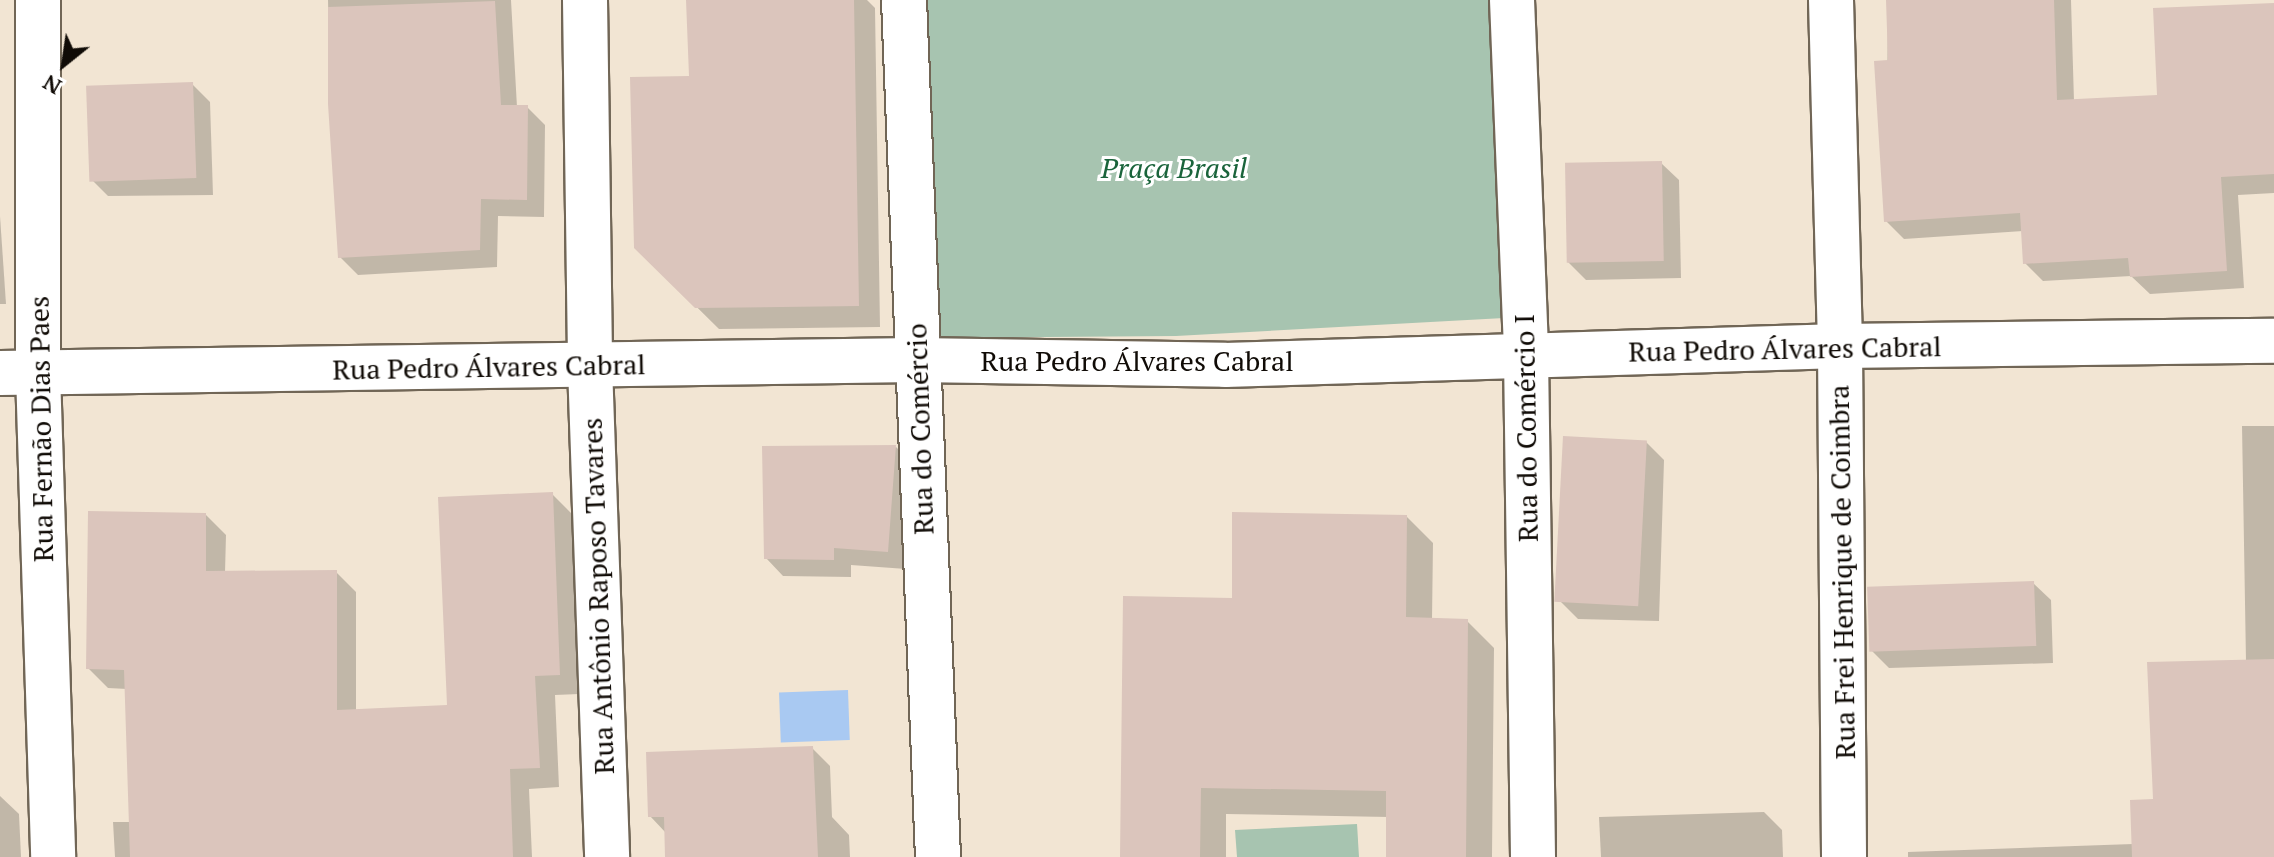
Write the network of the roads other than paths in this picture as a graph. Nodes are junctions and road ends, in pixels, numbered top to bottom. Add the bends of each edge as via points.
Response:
1 (38, 0) edge
2 (585, 0) edge
3 (904, 0) edge
4 (1512, 0) edge
5 (1831, 0) edge
6 (2274, 341) edge
7 (1840, 346) junction
8 (1526, 355) junction
9 (916, 360) junction
10 (590, 366) junction
11 (19, 373) edge
12 (53, 857) edge
13 (607, 857) edge
14 (938, 857) edge
15 (1533, 857) edge
16 (1844, 857) edge

1 - 11 street, Rua Fernão Dias Paes
2 - 10 street, Rua Antônio Raposo Tavares
3 - 9 street, Rua do Comércio
4 - 8 street, Rua do Comércio I
5 - 7 street, Rua Frei Henrique de Coimbra
6 - 7 street, Rua Pedro Álvares Cabral
7 - 8 street, Rua Pedro Álvares Cabral
7 - 16 street, Rua Frei Henrique de Coimbra
8 - 9 street, Rua Pedro Álvares Cabral via 1225,365
8 - 15 street, Rua do Comércio I
9 - 10 street, Rua Pedro Álvares Cabral
9 - 14 street, Rua do Comércio
10 - 11 street, Rua Pedro Álvares Cabral
10 - 13 street, Rua Antônio Raposo Tavares
11 - 12 street, Rua Fernão Dias Paes

